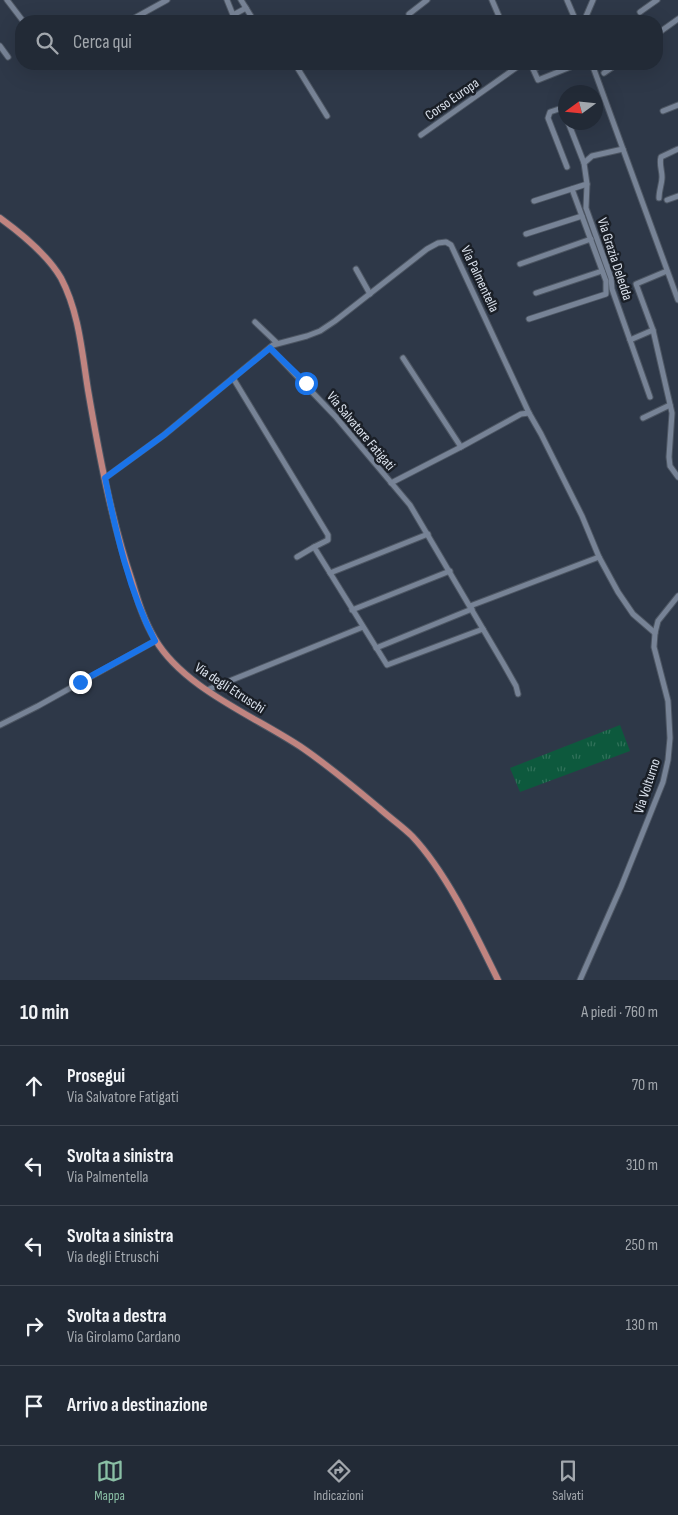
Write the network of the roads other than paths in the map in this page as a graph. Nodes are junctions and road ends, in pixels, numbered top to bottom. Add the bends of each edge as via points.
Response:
1 (7, 0) edge
2 (167, 0) edge
3 (227, 0) edge
4 (241, 0) edge
5 (426, 0) edge
6 (492, 0) edge
7 (567, 0) edge
8 (593, 0) edge
9 (657, 0) edge
10 (246, 8) junction
11 (640, 12) dead end
12 (409, 14) dead end
13 (18, 15) edge
14 (140, 15) edge
15 (234, 15) edge
16 (236, 15) edge
17 (250, 15) edge
18 (498, 15) edge
19 (573, 15) edge
20 (587, 15) edge
21 (678, 19) edge
22 (663, 30) edge
23 (0, 46) edge
24 (8, 57) dead end
25 (298, 70) edge
26 (513, 70) edge
27 (533, 70) edge
28 (563, 70) edge
29 (594, 70) edge
30 (608, 70) edge
31 (604, 73) dead end
32 (678, 105) edge
33 (558, 109) edge
34 (663, 111) dead end
35 (327, 116) dead end
36 (571, 130) edge
37 (421, 135) dead end
38 (623, 149) junction
39 (678, 149) edge
40 (584, 163) junction
41 (567, 167) dead end
42 (587, 184) junction
43 (572, 189) junction
44 (678, 196) edge
45 (659, 198) dead end
46 (667, 200) dead end
47 (534, 201) dead end
48 (582, 216) junction
49 (0, 218) edge
50 (526, 234) dead end
51 (591, 239) junction
52 (520, 264) dead end
53 (356, 269) dead end
54 (602, 271) junction
55 (666, 271) junction
56 (536, 293) dead end
57 (370, 294) junction
58 (678, 300) edge
59 (529, 319) dead end
60 (255, 322) dead end
61 (653, 330) junction
62 (630, 340) junction
63 (277, 344) junction
64 (270, 348) junction
65 (404, 358) dead end
66 (234, 378) junction
67 (650, 397) dead end
68 (670, 406) junction
69 (529, 413) junction
70 (643, 418) dead end
71 (461, 448) junction
72 (678, 476) edge
73 (105, 478) junction
74 (391, 483) junction
75 (428, 534) junction
76 (314, 547) junction
77 (297, 557) dead end
78 (599, 557) junction
79 (450, 572) junction
80 (330, 573) junction
81 (678, 596) edge
82 (471, 608) junction
83 (352, 610) junction
84 (363, 627) junction
85 (483, 628) junction
86 (655, 633) junction
87 (155, 641) junction
88 (376, 648) junction
89 (207, 690) junction
90 (518, 694) dead end
91 (0, 725) edge
92 (498, 980) edge
93 (580, 980) edge

1 - 13 street
2 - 14 street
3 - 15 street
4 - 10 street
5 - 12 street
6 - 18 street
7 - 19 street
8 - 20 street
9 - 11 street
10 - 16 street
10 - 17 street
21 - 22 street
23 - 24 street
25 - 35 street
26 - 37 street, Corso Europa
27 - 28 street via 538,80
29 - 38 street
30 - 31 street
32 - 34 street
33 - 41 street via 550,112 548,118
36 - 40 street, Via Grazia Deledda
38 - 40 street via 592,156
38 - 55 street
39 - 45 street via 661,157
40 - 42 street, Via Grazia Deledda
42 - 43 street
42 - 62 street, Via Grazia Deledda via 586,208
43 - 47 street
43 - 48 street
44 - 46 street
48 - 50 street
48 - 51 street
49 - 73 main road, Via degli Etruschi via 49,262 68,294
51 - 52 street
51 - 54 street
53 - 57 street
54 - 56 street
54 - 59 street via 606,294
55 - 58 street
55 - 61 street, Via Grazia Deledda via 636,284
57 - 63 street, Via Palmentella via 320,331
57 - 69 street, Via Palmentella via 427,249 442,242 449,243
60 - 63 street
61 - 62 street
61 - 68 street, Via Grazia Deledda
62 - 67 street, Via Grazia Deledda
63 - 64 street, Via Palmentella
64 - 66 street, Via Palmentella
64 - 74 street, Via Salvatore Fatigati via 335,416
65 - 71 street
66 - 73 street, Via Palmentella
66 - 76 street via 328,534 328,540
68 - 70 street
68 - 72 street, Via Grazia Deledda via 669,457 672,471
69 - 71 street via 521,414
69 - 78 street, Via Palmentella via 582,516
71 - 74 street
73 - 87 main road, Via degli Etruschi via 122,552
74 - 75 street, Via Salvatore Fatigati
75 - 79 street, Via Salvatore Fatigati
75 - 80 street
76 - 77 street
76 - 80 street
78 - 82 street
78 - 86 street, Via Palmentella via 633,614
79 - 82 street, Via Salvatore Fatigati
79 - 83 street
80 - 83 street
81 - 86 street via 658,621
82 - 85 street, Via Salvatore Fatigati
82 - 88 street
83 - 84 street
84 - 88 street
84 - 89 street
85 - 88 street via 389,666
85 - 90 street, Via Salvatore Fatigati
86 - 93 street, Via Volturno via 654,647 668,701 668,760 663,782 622,887
87 - 89 main road, Via degli Etruschi via 190,679
87 - 91 street
89 - 92 main road, Via degli Etruschi via 304,749 412,836 449,886

